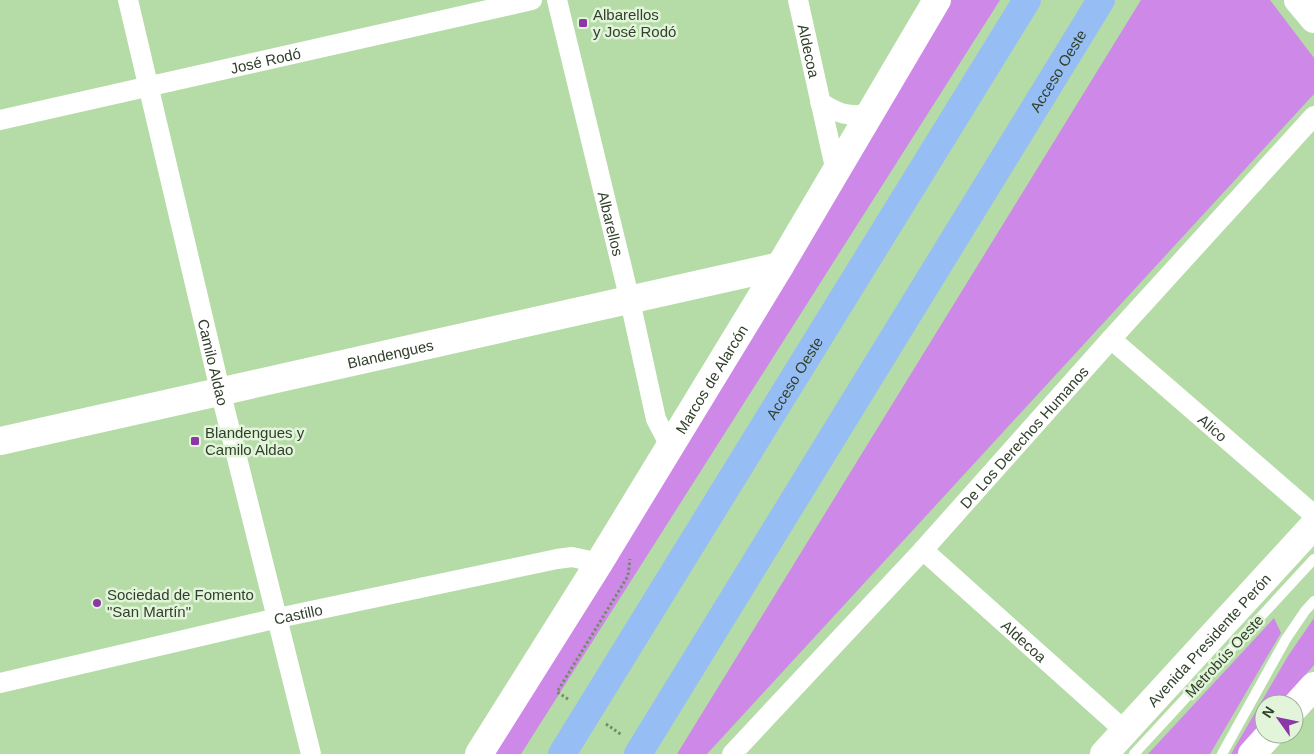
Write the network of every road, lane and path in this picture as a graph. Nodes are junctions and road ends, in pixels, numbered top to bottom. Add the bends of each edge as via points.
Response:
1 (128, 0) edge
2 (532, 0) edge
3 (557, 0) edge
4 (798, 0) edge
5 (937, 0) edge
6 (1027, 0) edge
7 (1101, 0) edge
8 (1298, 0) edge
9 (1314, 19) edge
10 (148, 86) junction
11 (820, 102) junction
12 (870, 114) junction
13 (1314, 116) edge
14 (0, 120) edge
15 (836, 172) junction
16 (780, 266) junction
17 (630, 301) junction
18 (1111, 339) junction
19 (220, 390) junction
20 (0, 441) edge
21 (670, 446) junction
22 (1314, 515) edge
23 (1314, 525) edge
24 (923, 550) junction
25 (630, 558) dead end
26 (1314, 558) edge
27 (599, 563) junction
28 (1314, 601) edge
29 (278, 618) junction
30 (0, 683) edge
31 (1314, 686) edge
32 (557, 692) dead end
33 (1304, 697) edge
34 (1129, 743) edge
35 (1261, 744) edge
36 (311, 754) edge
37 (479, 754) edge
38 (562, 754) edge
39 (638, 754) edge
40 (732, 754) edge
41 (1104, 754) edge
42 (1222, 754) edge
43 (1252, 754) edge

1 - 10 street, Camilo Aldao
2 - 10 street, José Rodó
3 - 17 street, Albarellos
4 - 11 street, Aldecoa
5 - 12 street, Marcos de Alarcón
6 - 38 highway, Acceso Oeste
7 - 39 highway, Acceso Oeste
8 - 9 street
10 - 14 street, José Rodó
10 - 19 street, Camilo Aldao
11 - 12 street via 843,115
11 - 15 street, Aldecoa
12 - 15 street, Marcos de Alarcón
13 - 18 street, De Los Derechos Humanos
15 - 16 street, Marcos de Alarcón
16 - 17 street, Blandengues
16 - 21 street, Marcos de Alarcón
17 - 19 street, Blandengues
17 - 21 street, Albarellos via 656,419
18 - 22 street, Alico
18 - 24 street, De Los Derechos Humanos
19 - 20 street, Blandengues
19 - 29 street, Camilo Aldao
21 - 27 street, Marcos de Alarcón
23 - 34 street, Avenida Presidente Perón
24 - 34 street, Aldecoa
24 - 40 street, De Los Derechos Humanos
25 - 32 path via 628,576
26 - 34 lane, Metrobús Oeste
27 - 29 street, Castillo via 572,557 557,559
27 - 37 street, Marcos de Alarcón
28 - 42 lane via 1286,639
29 - 30 street, Castillo
29 - 36 street, Camilo Aldao
31 - 33 street
34 - 41 street, Avenida Presidente Perón
35 - 43 street

